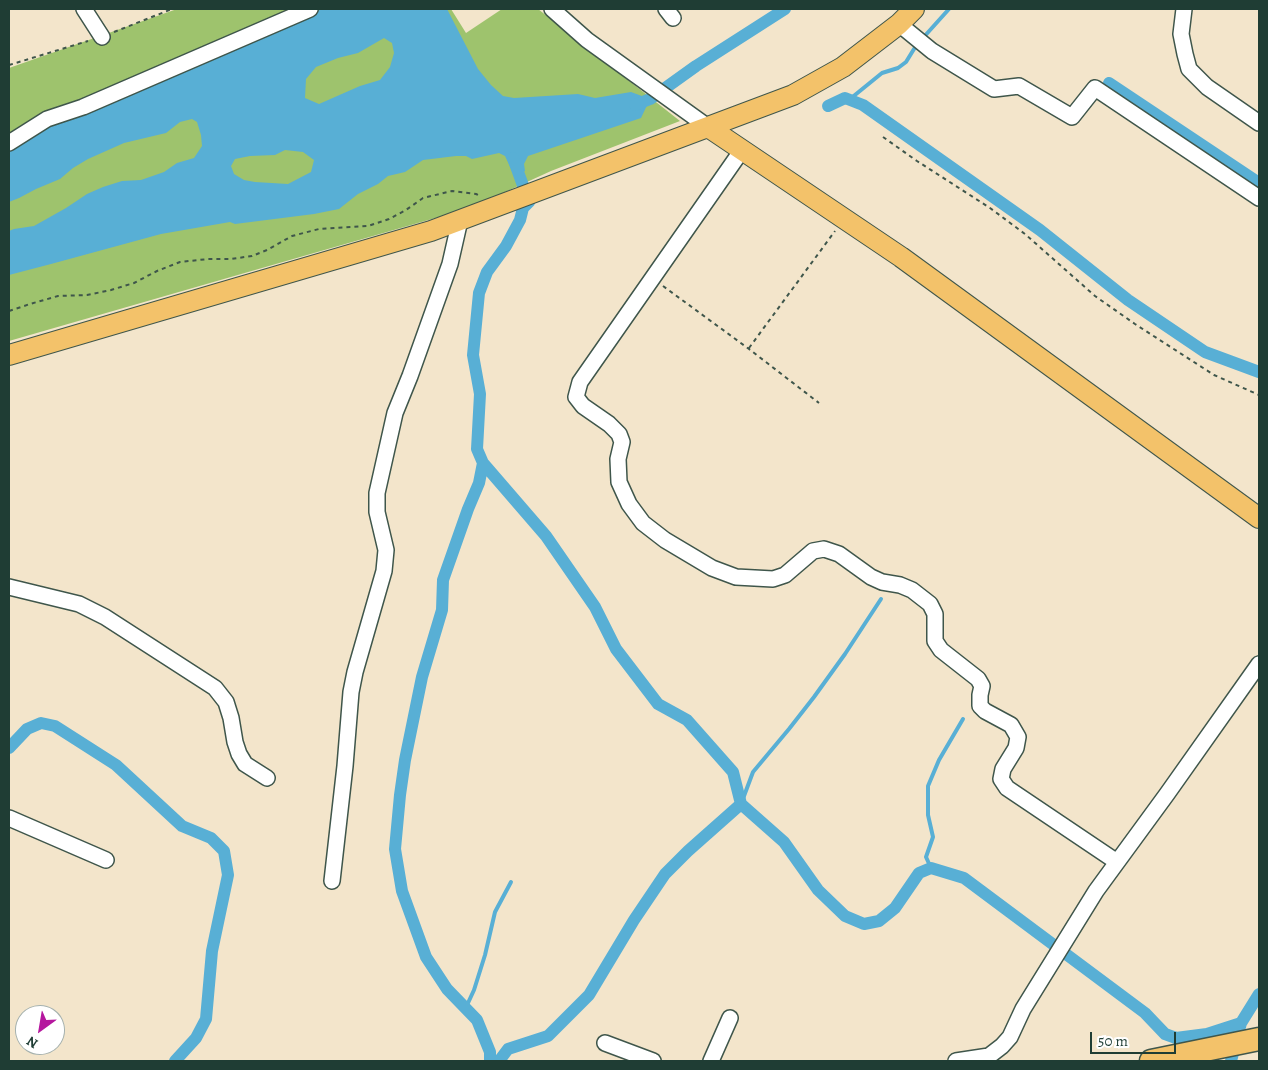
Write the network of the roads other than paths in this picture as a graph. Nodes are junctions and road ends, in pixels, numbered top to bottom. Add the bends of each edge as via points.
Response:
1 (84, 9) edge
2 (310, 9) edge
3 (553, 9) edge
4 (914, 9) edge
5 (1184, 9) edge
6 (899, 24) junction
7 (102, 37) dead end
8 (1259, 123) edge
9 (708, 127) junction
10 (9, 143) edge
11 (742, 150) junction
12 (1259, 198) edge
13 (460, 220) junction
14 (9, 355) edge
15 (1259, 518) edge
16 (9, 587) edge
17 (1259, 664) edge
18 (267, 778) dead end
19 (9, 818) edge
20 (106, 860) dead end
21 (1117, 862) junction
22 (332, 881) dead end
23 (730, 1018) dead end
24 (1259, 1038) edge
25 (605, 1043) dead end
26 (653, 1061) edge
27 (711, 1061) edge
28 (956, 1061) edge
29 (1151, 1061) edge

1 - 7 street
2 - 10 street via 83,107 47,119
3 - 9 street via 587,40
4 - 6 main road
5 - 8 street via 1181,34 1189,70 1207,87
6 - 9 main road via 843,67 793,95
6 - 12 street via 932,51 994,89 1019,86 1072,117 1095,88
9 - 11 main road
9 - 13 main road
11 - 15 main road via 901,257
11 - 21 street via 580,382 576,397 620,434 619,482 628,504 643,523 665,540 712,568 736,576 773,579 785,574 813,551 824,549 838,554 871,577 912,590 930,604 935,614 935,641 940,650 978,679 982,686 980,706 1011,725 1018,737 1016,748 1003,769 1001,779 1007,788
13 - 14 main road
13 - 22 street via 450,264 395,413 377,493 377,512 386,550 384,571 351,692
16 - 18 street via 88,608 215,688 226,702 239,754 245,764
17 - 21 street
19 - 20 street
21 - 28 street via 1023,1009 1010,1037 989,1056
23 - 27 street
24 - 29 highway
25 - 26 street

